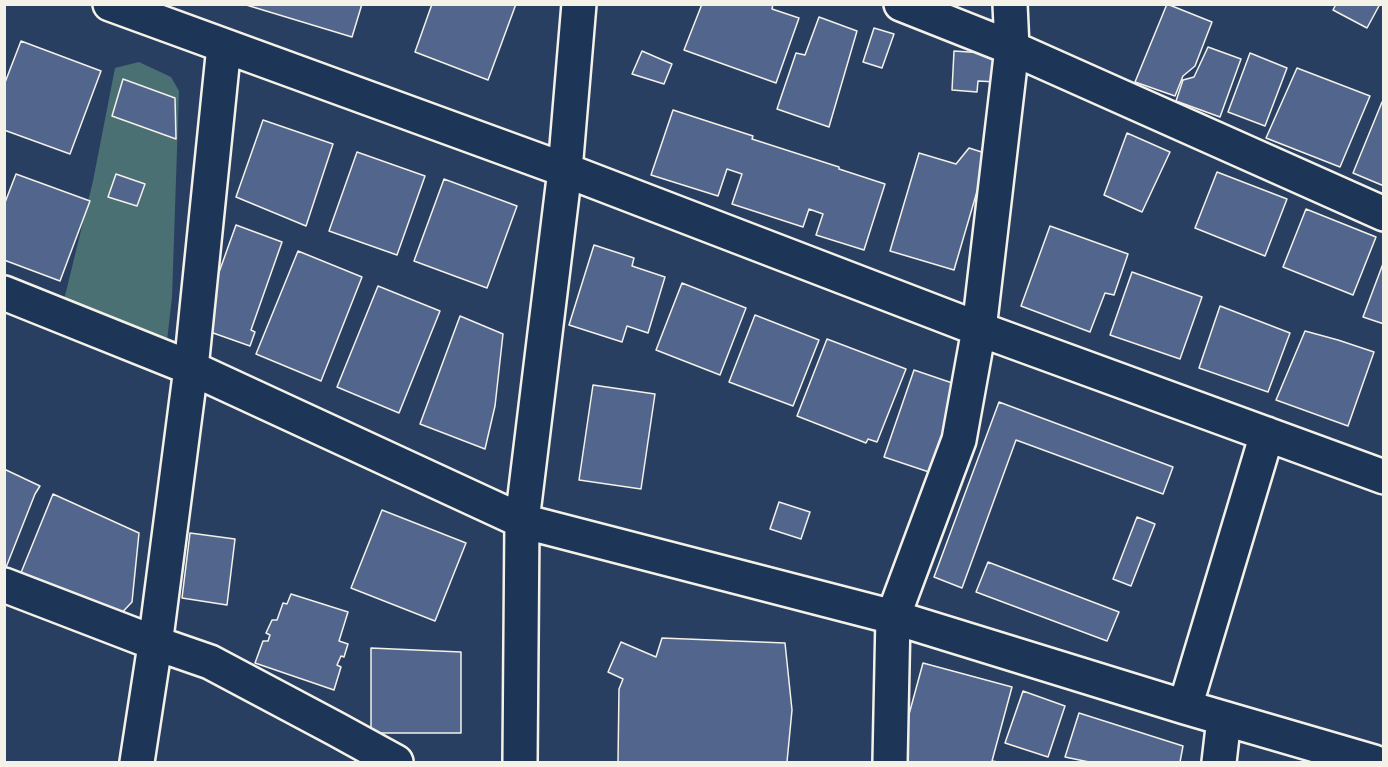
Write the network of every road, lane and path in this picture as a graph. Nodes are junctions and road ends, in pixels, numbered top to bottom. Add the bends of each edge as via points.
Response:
1 (110, 4) edge
2 (579, 4) edge
3 (901, 4) edge
4 (1010, 4) edge
5 (224, 46) junction
6 (1012, 48) junction
7 (565, 170) junction
8 (1383, 214) edge
9 (4, 293) edge
10 (979, 329) junction
11 (192, 368) junction
12 (1267, 434) junction
13 (1383, 477) edge
14 (522, 521) junction
15 (4, 585) edge
16 (893, 617) junction
17 (155, 643) junction
18 (1185, 707) junction
19 (1224, 719) junction
20 (137, 762) edge
21 (396, 762) edge
22 (520, 762) edge
23 (890, 762) edge
24 (1219, 762) edge
25 (1374, 762) edge

1 - 5 street
2 - 7 street
3 - 6 street
4 - 6 street
5 - 7 street
5 - 11 street
6 - 8 street
6 - 10 street
7 - 10 street
7 - 14 street
9 - 11 street
10 - 12 street
10 - 16 street via 959,440
11 - 14 street
11 - 17 street
12 - 13 street
12 - 18 street
14 - 16 street
14 - 22 street
15 - 17 street
16 - 18 street
16 - 23 street
17 - 20 street
17 - 21 street via 210,662
18 - 19 street
19 - 24 street
19 - 25 street

